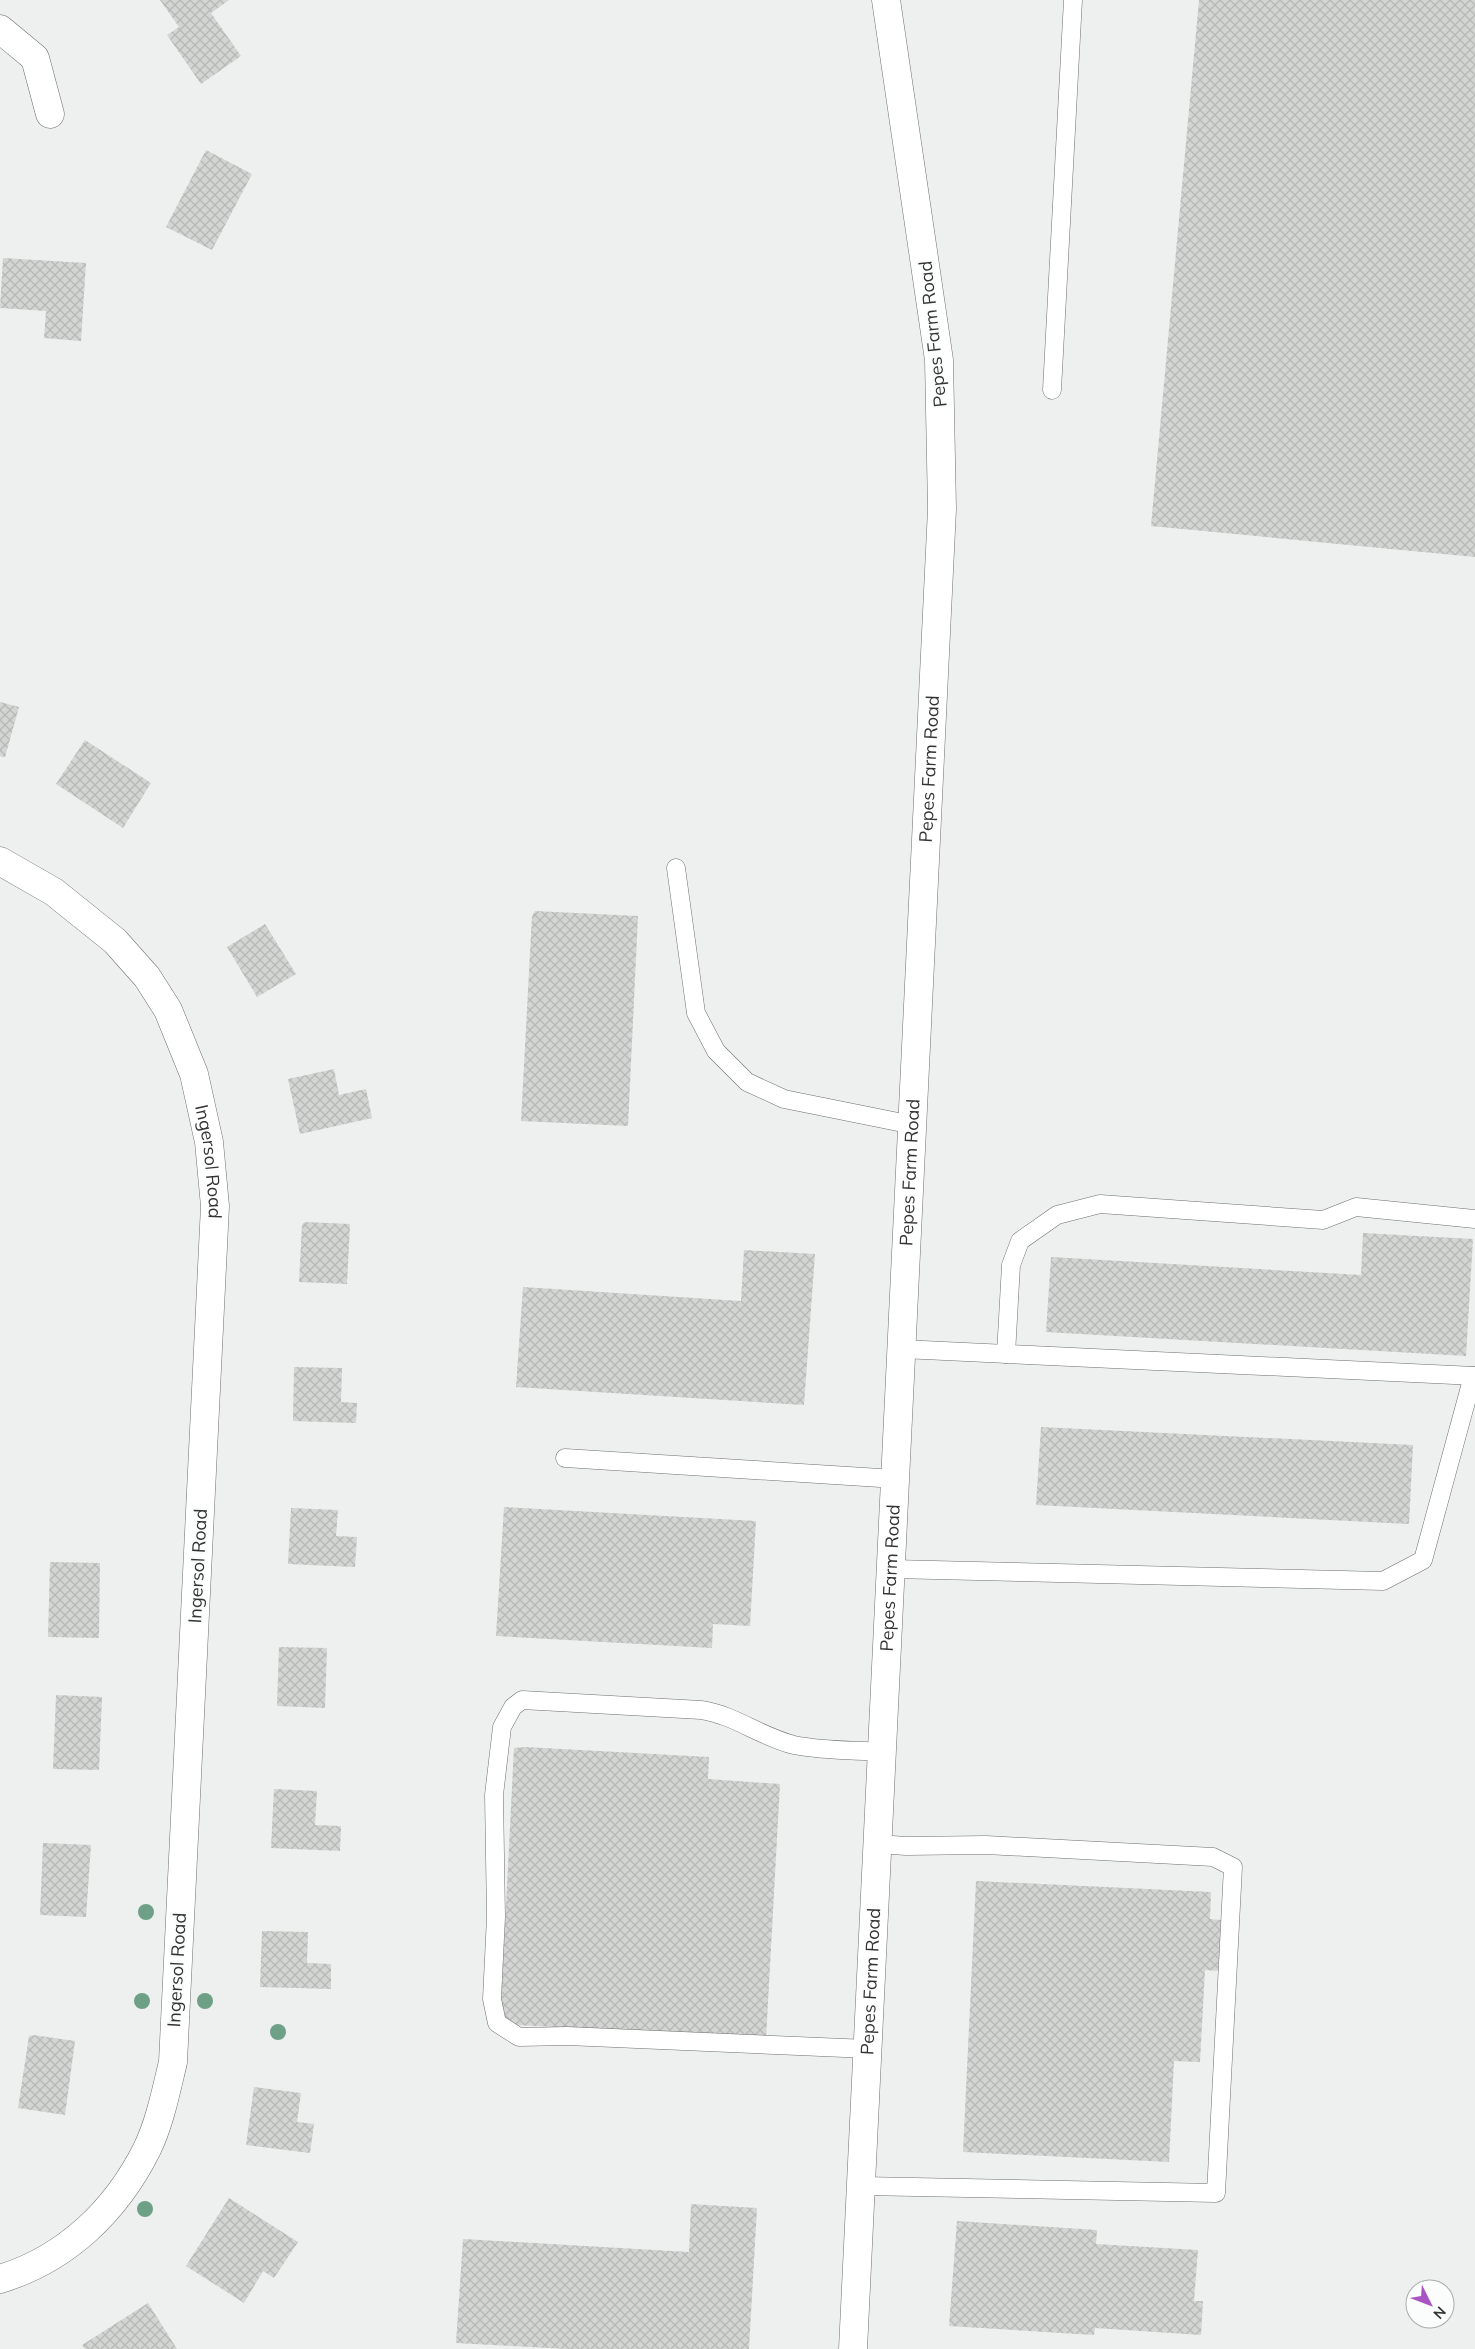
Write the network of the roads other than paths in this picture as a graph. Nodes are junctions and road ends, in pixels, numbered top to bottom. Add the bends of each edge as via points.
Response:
1 (886, 0) edge
2 (1073, 0) edge
3 (0, 29) edge
4 (50, 114) dead end
5 (1052, 390) dead end
6 (0, 861) edge
7 (676, 868) dead end
8 (913, 1125) junction
9 (1475, 1219) edge
10 (902, 1349) junction
11 (1006, 1354) junction
12 (1474, 1376) edge
13 (565, 1458) dead end
14 (896, 1479) junction
15 (892, 1570) junction
16 (883, 1752) junction
17 (878, 1844) junction
18 (868, 2049) junction
19 (862, 2186) junction
20 (0, 2279) edge
21 (853, 2349) edge

1 - 8 street, Pepes Farm Road via 930,291 942,414 941,519
2 - 5 lane
3 - 4 street via 35,58
6 - 20 street, Ingersol Road via 54,892 115,941 147,977 168,1010 194,1074 209,1142 215,1206 173,2062 147,2149 98,2222 59,2253 18,2274
7 - 8 lane via 696,1013 716,1051 748,1082 784,1099
8 - 10 street, Pepes Farm Road
9 - 11 lane via 1356,1207 1323,1220 1100,1204 1057,1215 1020,1241 1011,1265
10 - 11 lane
10 - 14 street, Pepes Farm Road
11 - 12 lane
12 - 15 lane via 1423,1560 1383,1581
13 - 14 lane
14 - 15 street, Pepes Farm Road
15 - 16 street, Pepes Farm Road
16 - 17 street, Pepes Farm Road
16 - 18 lane via 793,1745 720,1713 701,1710 522,1700 513,1707 502,1727 494,1795 496,1917 492,1999 497,2023 506,2030 518,2037 567,2036
17 - 18 street, Pepes Farm Road
17 - 19 lane via 986,1845 1213,1857 1234,1868 1216,2192
18 - 19 street, Pepes Farm Road
19 - 21 street, Pepes Farm Road

